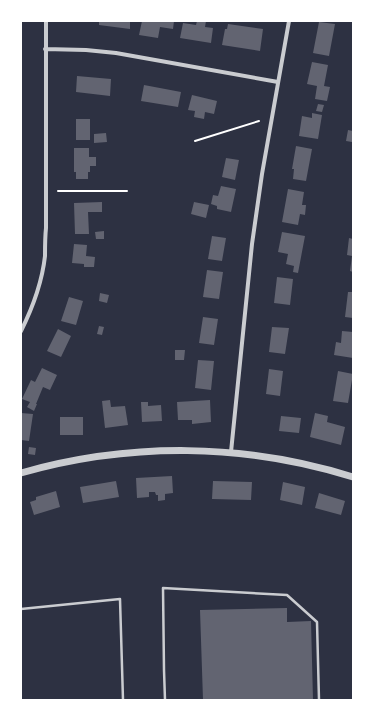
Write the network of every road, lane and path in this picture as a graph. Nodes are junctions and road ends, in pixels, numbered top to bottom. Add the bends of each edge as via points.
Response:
1 (46, 21) edge
2 (289, 21) edge
3 (45, 49) junction
4 (278, 82) junction
5 (259, 122) dead end
6 (195, 141) dead end
7 (58, 191) dead end
8 (127, 191) dead end
9 (21, 331) edge
10 (231, 452) junction
11 (21, 473) edge
12 (353, 477) edge
13 (21, 609) edge
14 (123, 700) edge
15 (165, 700) edge
16 (320, 700) edge

1 - 3 street
2 - 4 street
3 - 4 street via 116,53
3 - 9 street via 45,256 40,284
4 - 10 street via 252,244
5 - 6 path
7 - 8 path
10 - 11 street via 178,450 114,454
10 - 12 street via 316,467
13 - 14 lane via 120,599
15 - 16 lane via 162,588 286,595 317,622

